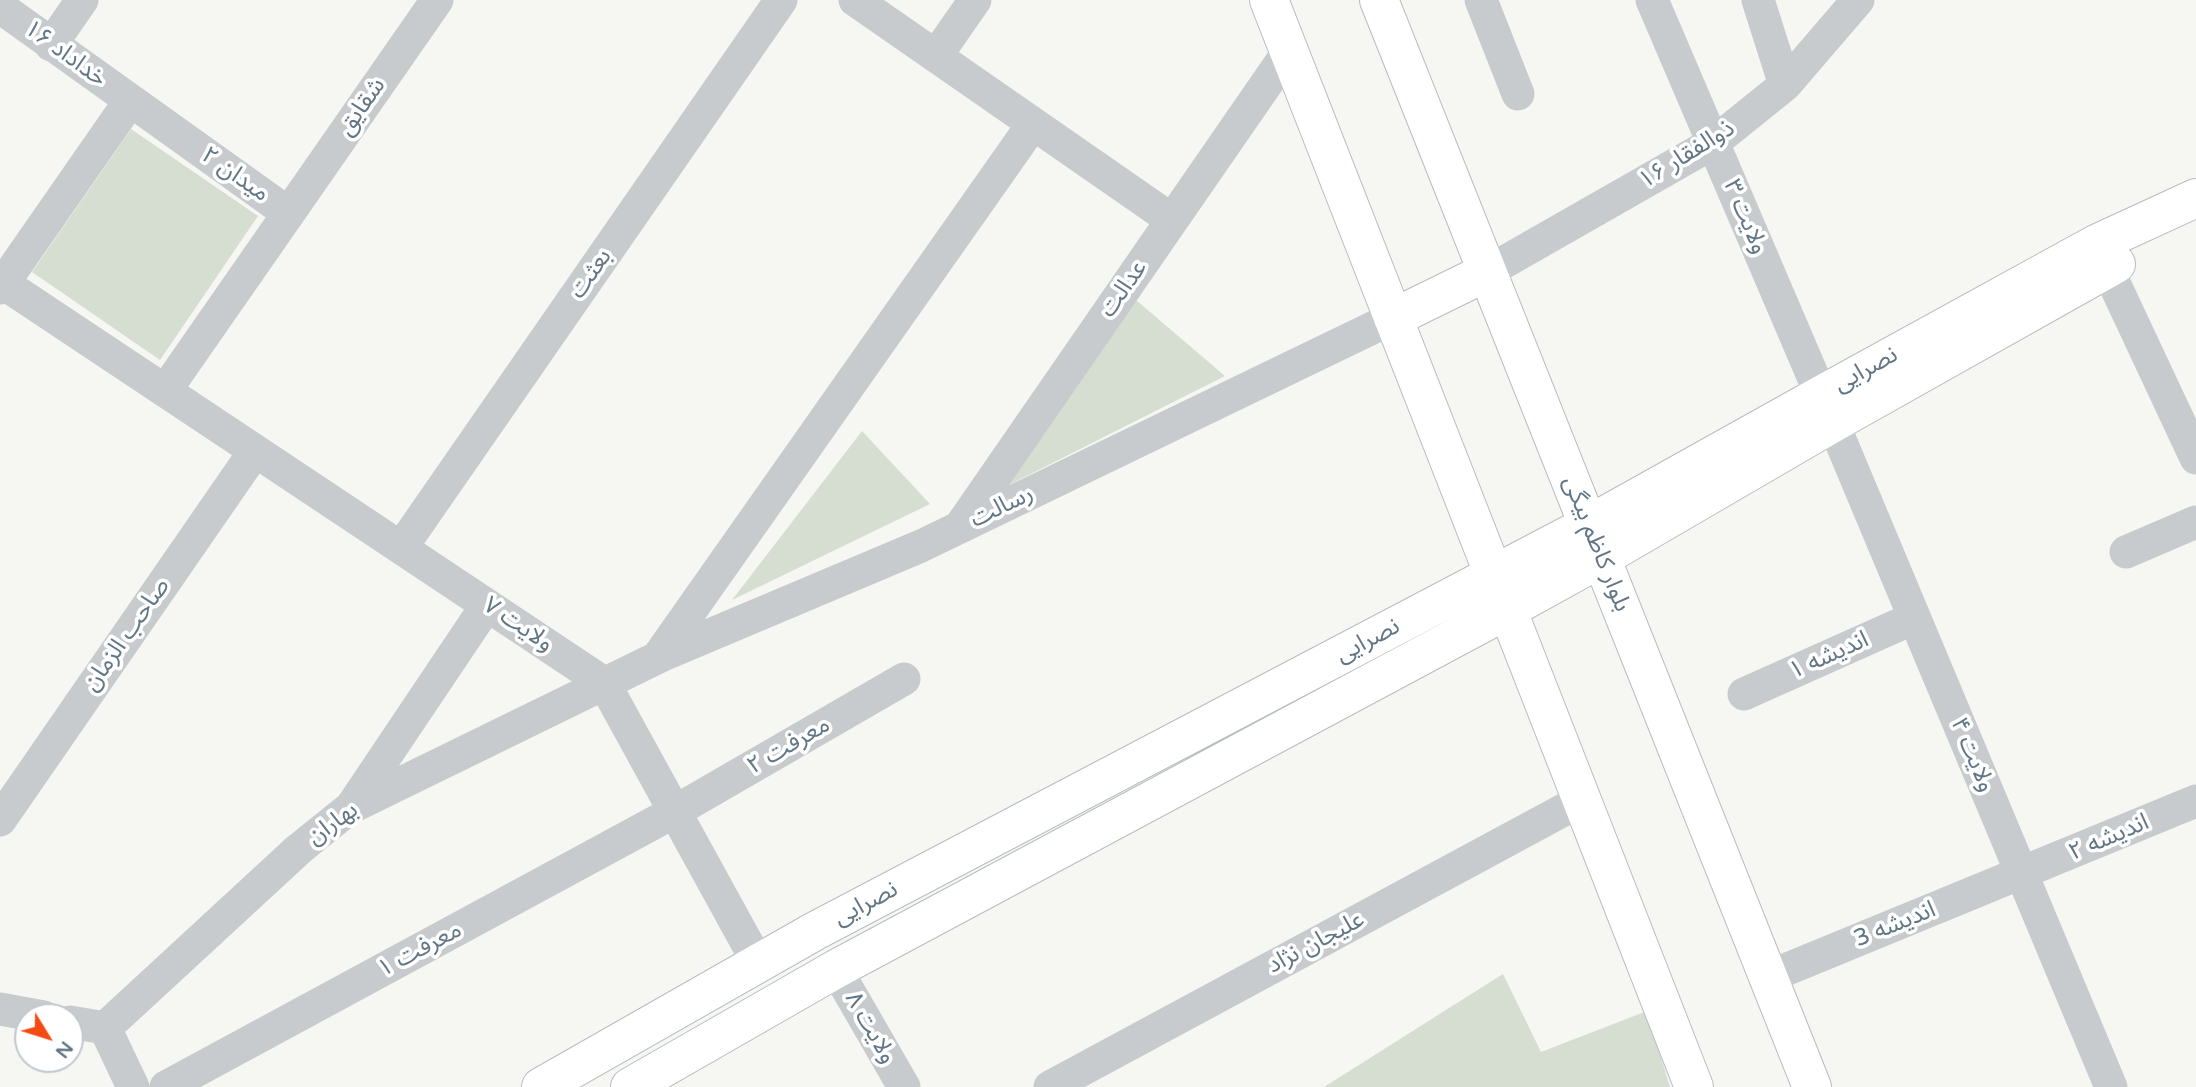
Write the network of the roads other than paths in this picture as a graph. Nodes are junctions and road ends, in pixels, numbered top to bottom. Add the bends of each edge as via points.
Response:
1 (82, 0) edge
2 (436, 0) edge
3 (781, 0) edge
4 (855, 0) edge
5 (975, 0) edge
6 (1269, 0) edge
7 (1379, 0) edge
8 (1481, 0) edge
9 (1652, 0) edge
10 (1758, 0) edge
11 (1858, 0) edge
12 (0, 7) edge
13 (51, 45) junction
14 (1289, 51) junction
15 (936, 56) junction
16 (1785, 85) junction
17 (1518, 94) dead end
18 (130, 101) junction
19 (1033, 124) junction
20 (1713, 144) junction
21 (2196, 198) edge
22 (288, 213) junction
23 (1172, 220) junction
24 (2196, 225) edge
25 (2107, 268) junction
26 (1488, 272) junction
27 (1, 285) edge
28 (1393, 318) junction
29 (165, 391) junction
30 (1827, 409) junction
31 (255, 450) junction
32 (2196, 458) edge
33 (2196, 522) edge
34 (959, 527) junction
35 (1595, 541) junction
36 (401, 548) junction
37 (2126, 552) dead end
38 (1501, 593) junction
39 (487, 605) junction
40 (1914, 618) junction
41 (657, 658) junction
42 (904, 680) dead end
43 (604, 683) junction
44 (1744, 694) dead end
45 (1582, 800) junction
46 (2196, 801) edge
47 (351, 808) junction
48 (674, 812) junction
49 (0, 820) edge
50 (2022, 874) junction
51 (758, 963) junction
52 (836, 968) junction
53 (1768, 976) junction
54 (84, 1024) edge
55 (105, 1028) junction
56 (133, 1087) edge
57 (166, 1087) edge
58 (541, 1087) edge
59 (629, 1087) edge
60 (904, 1087) edge
61 (1050, 1087) edge
62 (1694, 1087) edge
63 (1812, 1087) edge
64 (2111, 1087) edge

1 - 13 street
2 - 22 street, شقایق
3 - 36 street, بعثت
4 - 15 street
5 - 15 street
6 - 14 main road
7 - 26 main road, بلوار کاظم بیگی
8 - 17 street
9 - 20 street, ولایت ۳
10 - 16 street
11 - 16 street, ذوالفقار ۱۶
12 - 13 street, خداداد ۱۶
13 - 18 street, خداداد ۱۶
14 - 23 street, عدالت
14 - 28 main road
15 - 19 street
16 - 20 street, ذوالفقار ۱۶
18 - 22 street, میدان ۲
18 - 27 street
19 - 23 street
19 - 41 street
20 - 26 street, ذوالفقار ۱۶
20 - 30 street, ولایت ۳
21 - 30 main road, نصرایی via 2096,244
22 - 29 street, میدان ۲
23 - 34 street, عدالت
24 - 25 main road
25 - 30 main road
25 - 32 street
26 - 28 main road
26 - 35 main road, بلوار کاظم بیگی
27 - 29 street
28 - 34 street, رسالت
28 - 38 main road
29 - 31 street, ولایت ۷
30 - 35 main road, نصرایی
30 - 40 street, ولایت ۴
31 - 36 street, ولایت ۷
31 - 49 street, صاحب الزمان
33 - 37 street
34 - 41 street, رسالت
35 - 38 main road, نصرایی
35 - 53 main road, بلوار کاظم بیگی
36 - 39 street, ولایت ۷
38 - 45 main road
38 - 51 main road, نصرایی
38 - 52 main road
39 - 43 street, ولایت ۷
39 - 47 street
40 - 44 street, اندیشه ۱
40 - 50 street, ولایت ۴
41 - 43 street, رسالت
42 - 48 street, معرفت ۲
43 - 47 street, بهاران
43 - 48 street, ولایت ۷
45 - 61 street, علیجان نژاد
45 - 62 main road
46 - 50 street, اندیشه ۲
47 - 55 street, بهاران via 299,849
48 - 51 street, ولایت ۷
48 - 57 street, معرفت ۱
50 - 53 street, اندیشه 3
50 - 64 street, ولایت ۴
51 - 58 main road, نصرایی
52 - 59 main road
52 - 60 street, ولایت ۸
53 - 63 main road, بلوار کاظم بیگی
54 - 55 street
55 - 56 street

